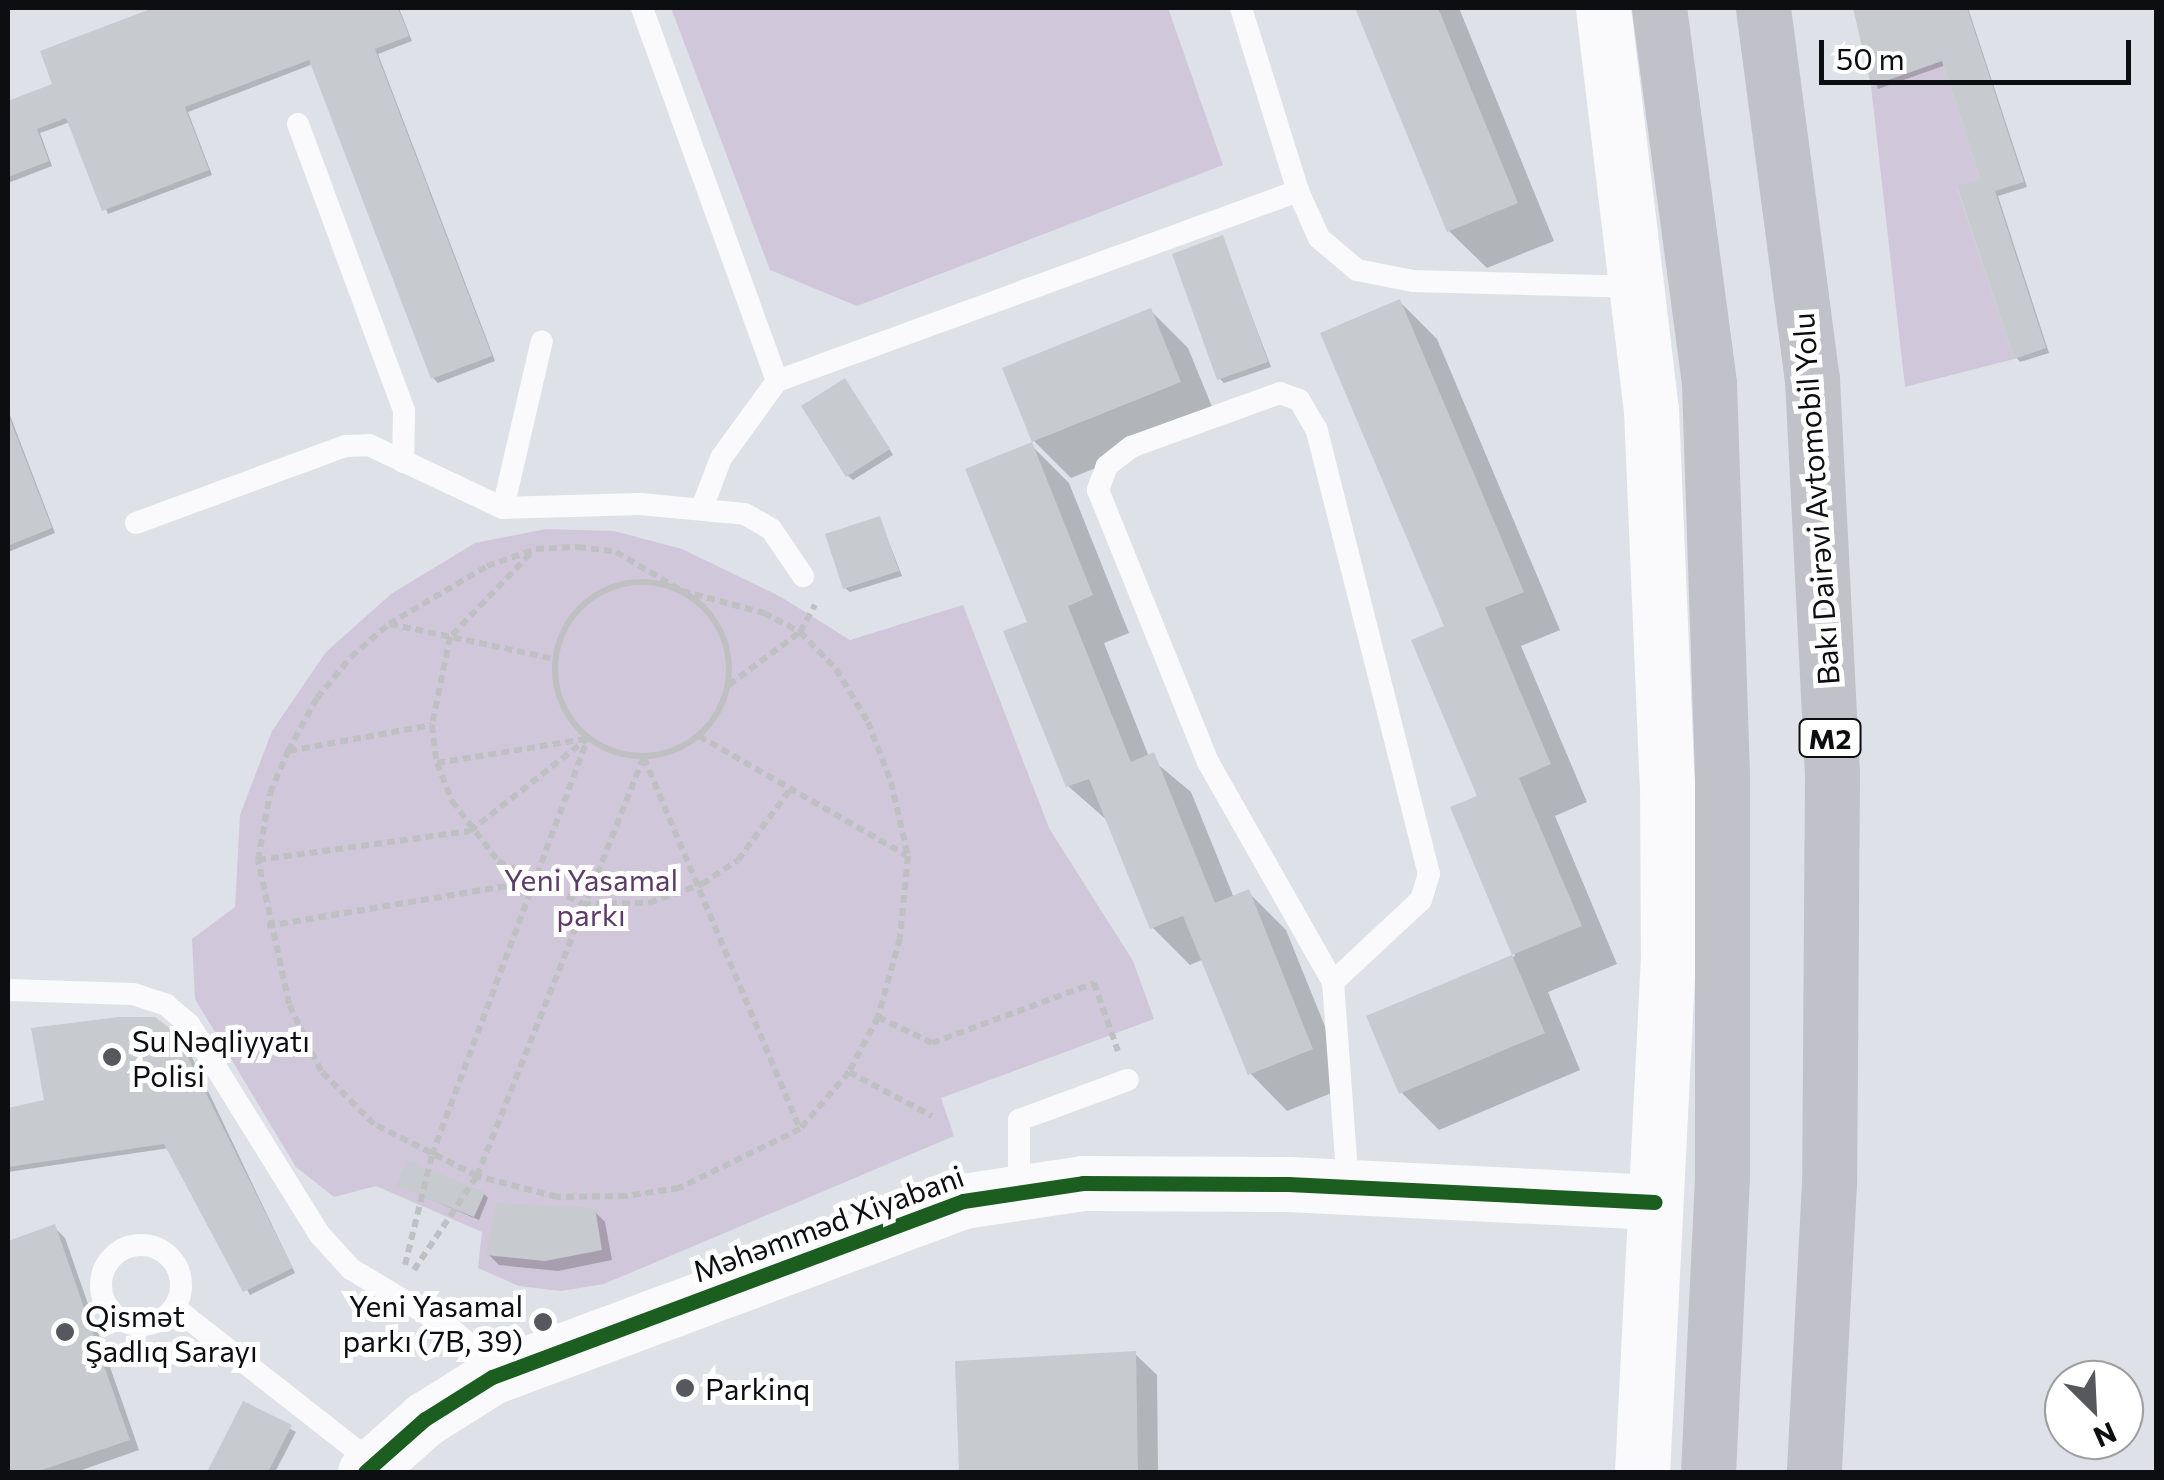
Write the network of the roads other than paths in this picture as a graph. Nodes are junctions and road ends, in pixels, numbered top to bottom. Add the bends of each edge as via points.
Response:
1 (642, 8) edge
2 (1241, 8) edge
3 (1603, 8) edge
4 (1659, 8) edge
5 (1763, 8) edge
6 (298, 124) dead end
7 (1298, 191) junction
8 (1640, 288) junction
9 (542, 341) dead end
10 (777, 381) junction
11 (404, 462) junction
12 (502, 508) junction
13 (702, 508) junction
14 (136, 523) dead end
15 (804, 576) road end
16 (1333, 982) junction
17 (8, 990) edge
18 (1128, 1080) road end
19 (1348, 1186) junction
20 (1019, 1189) junction
21 (1655, 1202) junction
22 (175, 1308) dead end
23 (492, 1377) junction
24 (369, 1468) edge
25 (1642, 1472) edge
26 (1708, 1472) edge
27 (1814, 1472) edge

1 - 10 lane
2 - 7 lane
3 - 8 main road
4 - 26 highway via 1710,402 1722,775 1722,1177
5 - 27 highway, Bakı Dairəvi Avtomobil Yolu / M2 via 1812,379 1832,772 1829,1183
6 - 11 lane via 404,410
7 - 8 lane via 1320,238 1356,270 1413,281
7 - 10 lane
8 - 21 main road via 1667,782 1668,956
9 - 12 lane
10 - 13 lane via 721,458
11 - 12 lane
11 - 14 lane via 368,445 345,446
12 - 13 lane
13 - 15 lane via 745,514 771,529
16 - 16 lane via 1208,762 1098,490 1107,466 1131,446 1280,393 1300,400 1316,429 1428,874 1420,900
16 - 19 lane
17 - 23 lane via 133,994 166,1005 189,1024 320,1235 351,1269 450,1328 476,1350
18 - 20 lane via 1020,1120
19 - 20 main road, Məhəmməd Xiyabani via 1083,1183
19 - 21 main road, Məhəmməd Xiyabani
20 - 23 main road, Məhəmməd Xiyabani via 897,1224
21 - 25 main road
22 - 24 lane
23 - 24 main road, Məhəmməd Xiyabani

